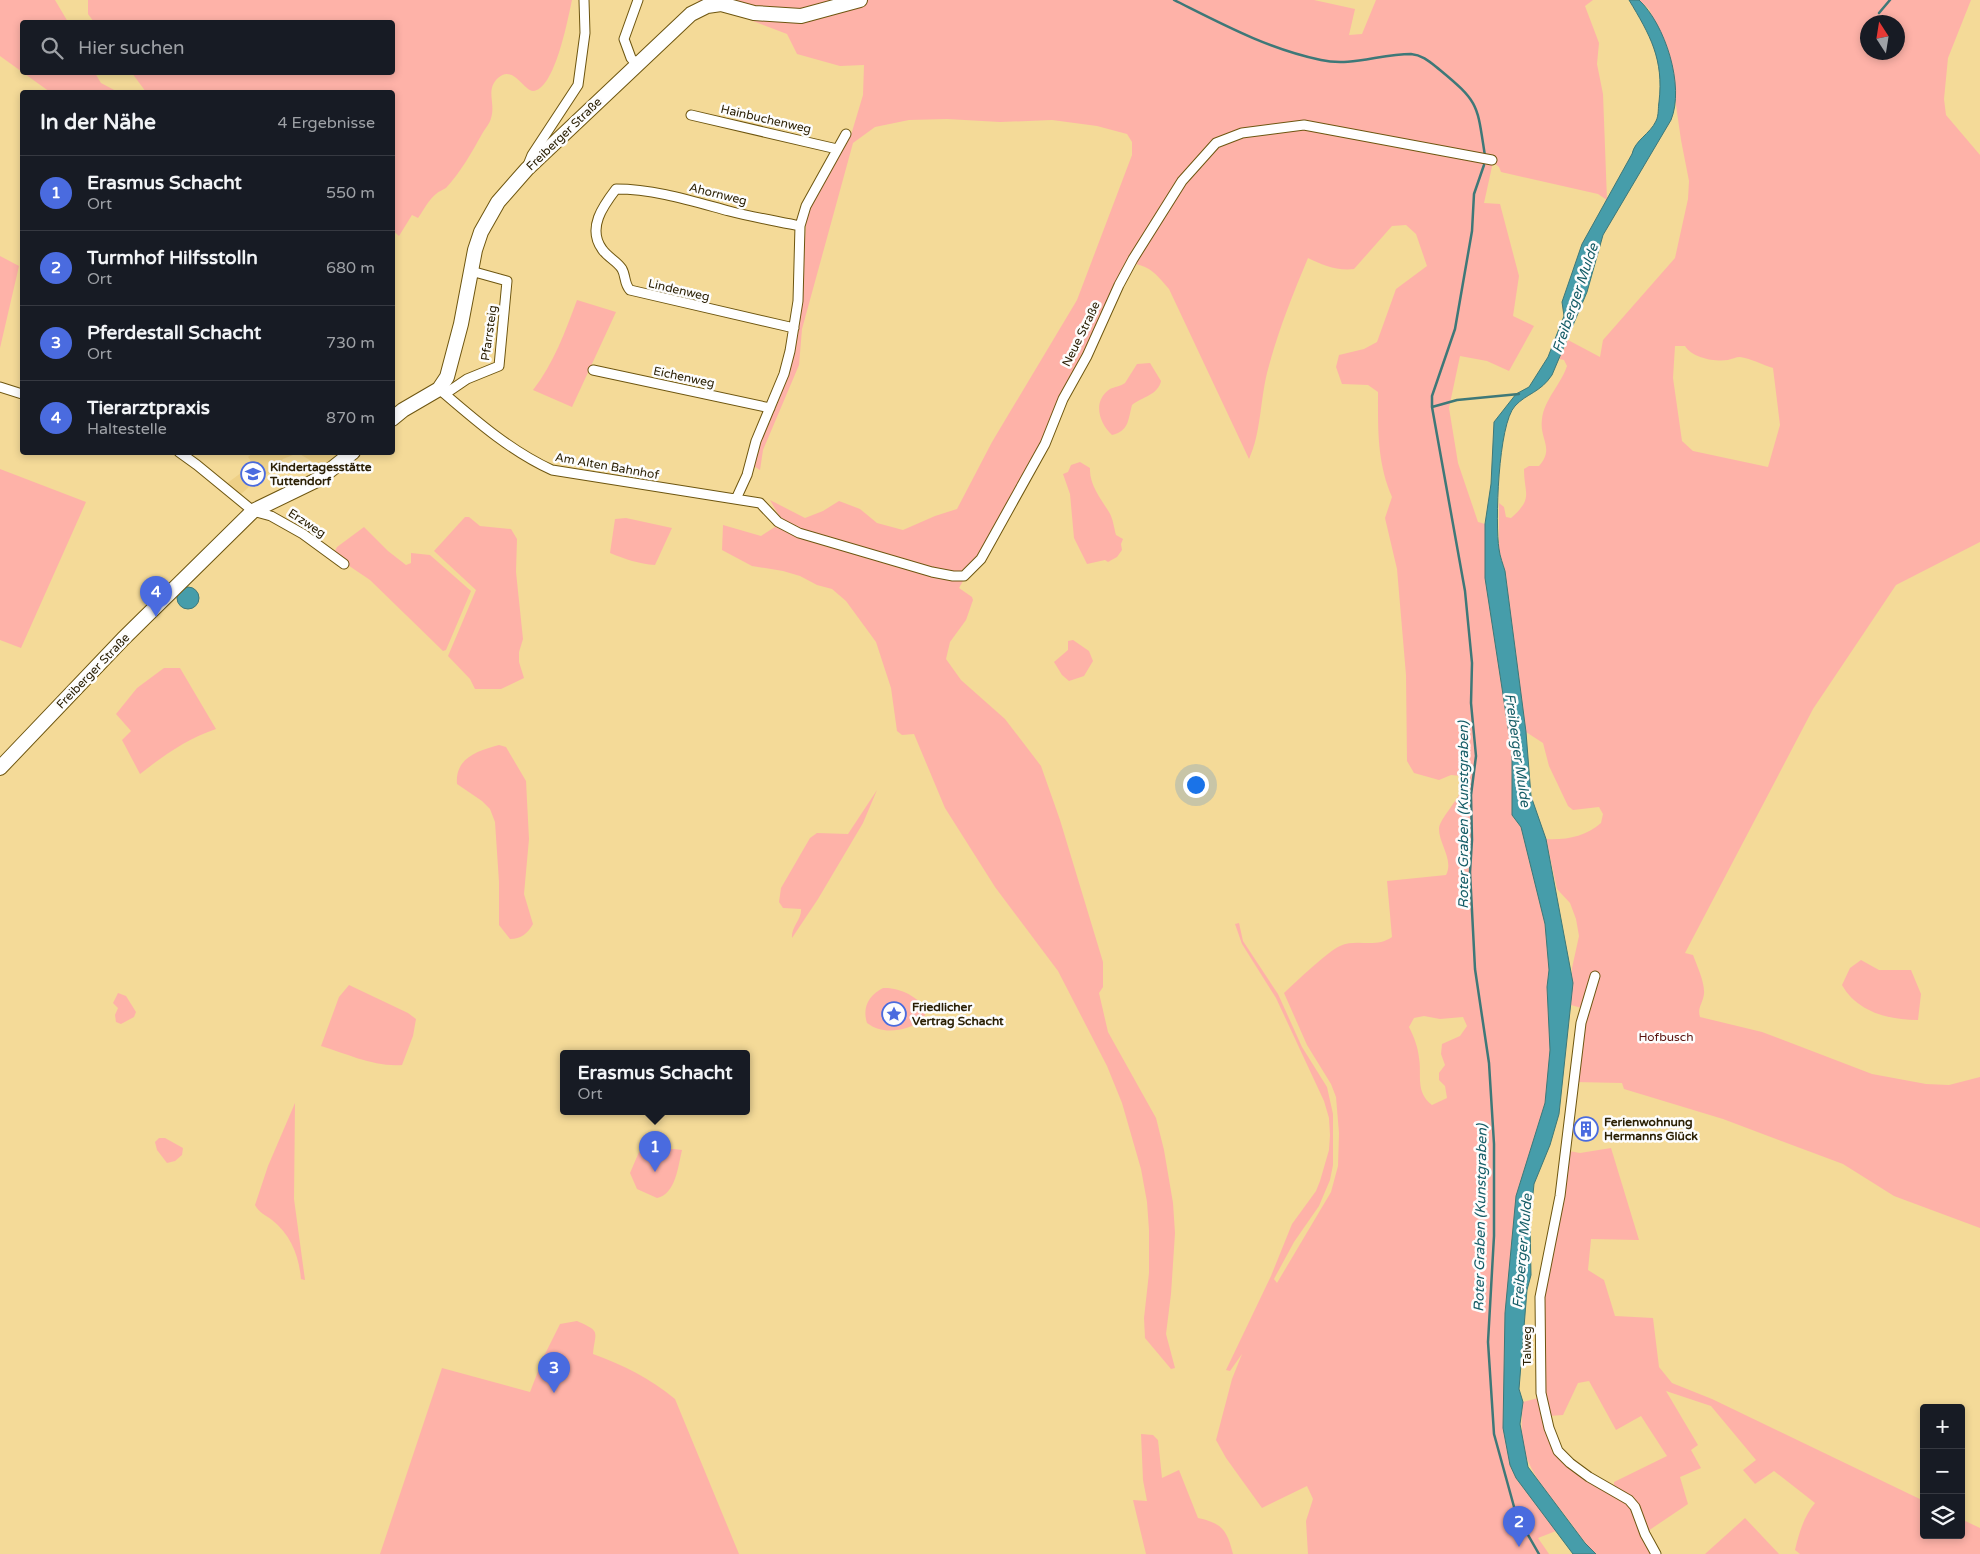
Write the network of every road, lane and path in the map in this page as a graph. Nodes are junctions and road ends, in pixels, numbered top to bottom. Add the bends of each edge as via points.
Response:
1 (584, 0) edge
2 (638, 0) edge
3 (860, 0) edge
4 (638, 66) junction
5 (690, 115) dead end
6 (846, 134) dead end
7 (837, 149) junction
8 (1492, 160) dead end
9 (527, 170) junction
10 (630, 189) joint
11 (800, 226) junction
12 (471, 271) junction
13 (794, 328) junction
14 (593, 370) dead end
15 (0, 387) edge
16 (442, 391) junction
17 (20, 393) edge
18 (770, 408) junction
19 (395, 417) edge
20 (183, 455) edge
21 (349, 455) edge
22 (736, 499) junction
23 (253, 511) junction
24 (344, 564) dead end
25 (0, 768) edge
26 (1595, 976) dead end
27 (1656, 1554) edge

1 - 9 street via 585,33 578,84 532,155
2 - 4 street via 624,39 631,58
3 - 4 street, Freiberger Straße via 802,16 754,13 720,4 707,6 691,14
4 - 9 street, Freiberger Straße
5 - 7 street, Hainbuchenweg
6 - 7 street
7 - 11 street via 806,206
8 - 22 street, Neue Straße via 1304,125 1242,133 1216,143 1182,181 1133,259 1063,399 1045,444 981,559 964,576 932,572 799,533 778,522 760,503
9 - 12 street, Freiberger Straße via 498,202 481,232
10 - 11 street, Ahornweg
10 - 13 street, Lindenweg via 616,189 596,224 601,248 622,268 630,290
11 - 13 street
12 - 16 street, Freiberger Straße via 462,324
12 - 16 street, Pfarrsteig via 507,281 499,366
13 - 18 street via 784,374
14 - 18 street, Eichenweg
15 - 17 street
16 - 19 street
16 - 22 street, Am Alten Bahnhof via 498,438 552,470
18 - 22 street
20 - 23 street
21 - 23 street, Freiberger Straße via 319,479
23 - 24 street, Erzweg via 271,516 303,534
23 - 25 street, Freiberger Straße via 122,639
26 - 27 street, Talweg via 1581,1023 1560,1196 1540,1297 1541,1393 1558,1451 1588,1477 1629,1500

